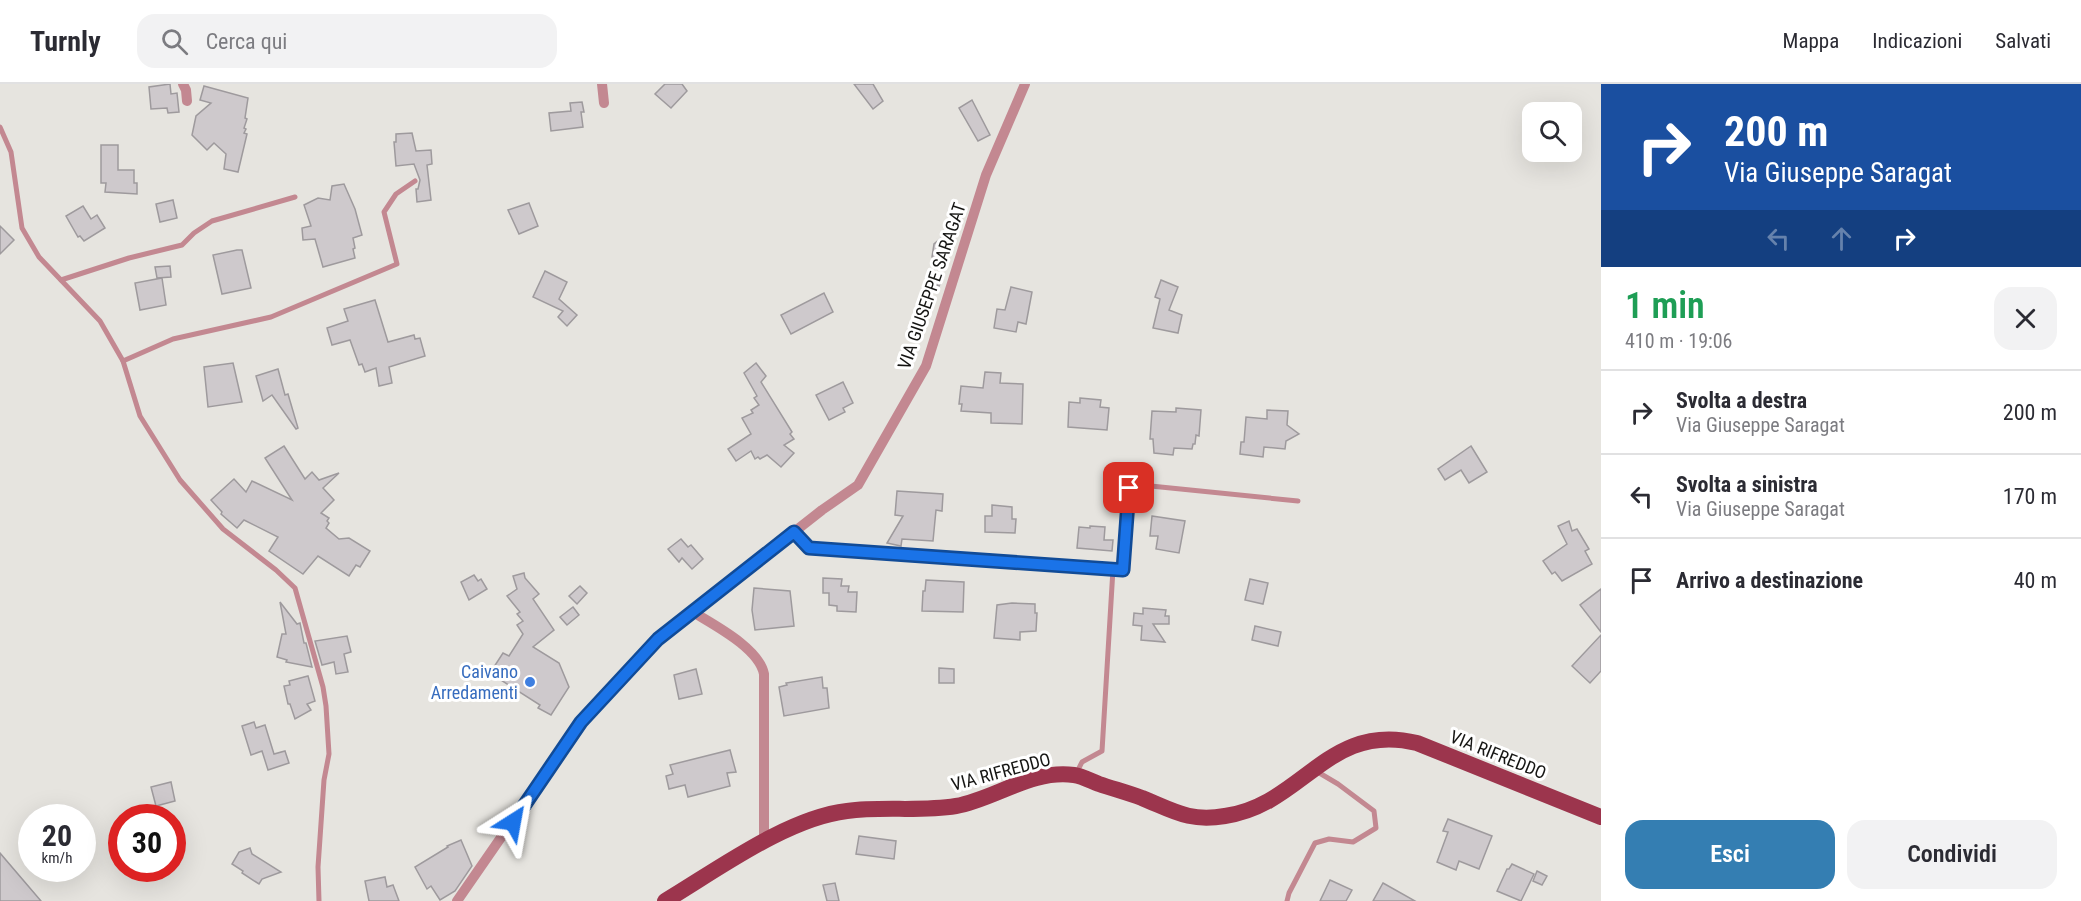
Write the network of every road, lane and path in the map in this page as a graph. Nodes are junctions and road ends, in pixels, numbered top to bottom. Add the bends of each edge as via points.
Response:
1 (183, 84) edge
2 (602, 84) edge
3 (1025, 84) edge
4 (187, 102) dead end
5 (604, 103) dead end
6 (0, 127) edge
7 (415, 181) dead end
8 (295, 197) dead end
9 (61, 280) junction
10 (123, 361) junction
11 (1298, 501) dead end
12 (794, 532) junction
13 (1118, 569) junction
14 (693, 612) junction
15 (1314, 770) junction
16 (1075, 775) junction
17 (1601, 817) edge
18 (764, 842) junction
19 (319, 901) edge
20 (458, 901) edge
21 (665, 901) edge
22 (1287, 901) edge

1 - 4 street
2 - 5 street
3 - 12 street, VIA GIUSEPPE SARAGAT via 986,175 926,366 858,484
6 - 9 lane via 11,152 22,228 39,257
7 - 10 lane via 396,194 384,212 397,264 271,316 172,339
8 - 9 lane via 212,221 182,245
9 - 10 lane via 100,321
10 - 19 lane via 140,416 180,480 224,528 295,588 323,687 329,754 318,867
11 - 13 lane via 1131,484
12 - 13 street via 809,548
12 - 14 street, VIA GIUSEPPE SARAGAT
13 - 16 lane via 1102,751 1082,762
14 - 18 street via 752,652 763,666
14 - 20 street, VIA GIUSEPPE SARAGAT via 658,639 581,722
15 - 16 main road, VIA RIFREDDO via 1273,799 1249,810 1199,818 1174,813
15 - 17 main road, VIA RIFREDDO via 1359,743 1406,740
15 - 22 lane via 1374,811 1376,828 1353,842 1329,839 1315,843
16 - 18 main road, VIA RIFREDDO via 1036,778 957,806 846,811 792,827
18 - 21 main road, VIA RIFREDDO

